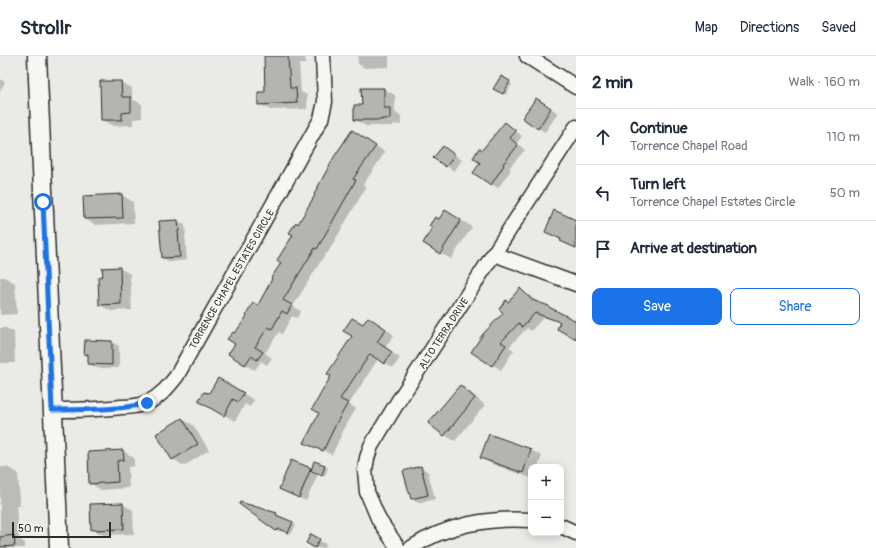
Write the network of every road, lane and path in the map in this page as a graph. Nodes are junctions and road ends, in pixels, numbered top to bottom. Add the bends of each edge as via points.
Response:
1 (37, 56) edge
2 (323, 56) edge
3 (527, 56) edge
4 (576, 87) edge
5 (576, 127) edge
6 (494, 254) junction
7 (576, 284) edge
8 (52, 410) junction
9 (528, 520) edge
10 (564, 527) edge
11 (576, 533) edge
12 (59, 548) edge
13 (398, 548) edge
14 (411, 548) edge

1 - 8 street
2 - 8 street, TORRENCE CHAPEL ESTATES CIRCLE via 325,102 321,118 172,382 155,398 136,406
3 - 4 street
5 - 6 street, ALTO TERRA DRIVE
6 - 7 street
6 - 13 street, ALTO TERRA DRIVE via 399,400 369,452 365,470 370,502
8 - 12 street
9 - 14 street via 474,523 431,537
10 - 11 street

